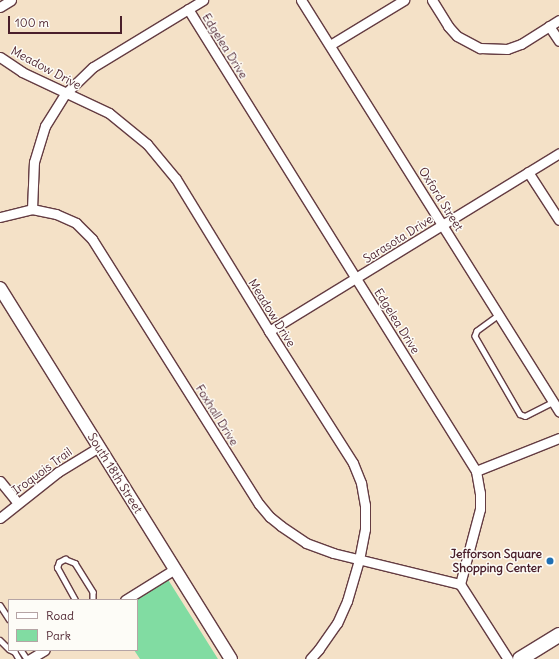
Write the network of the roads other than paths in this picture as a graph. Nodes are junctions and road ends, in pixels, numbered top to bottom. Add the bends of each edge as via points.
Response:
1 (11, 0) edge
2 (203, 0) edge
3 (301, 0) edge
4 (404, 0) edge
5 (432, 0) edge
6 (0, 7) edge
7 (188, 9) junction
8 (559, 20) edge
9 (550, 26) junction
10 (559, 42) edge
11 (330, 46) junction
12 (0, 57) edge
13 (66, 93) junction
14 (559, 153) edge
15 (528, 172) junction
16 (32, 209) junction
17 (0, 217) edge
18 (559, 220) edge
19 (443, 225) junction
20 (356, 278) junction
21 (0, 288) edge
22 (499, 315) junction
23 (269, 331) junction
24 (553, 402) junction
25 (559, 412) edge
26 (559, 438) edge
27 (99, 447) junction
28 (476, 471) junction
29 (0, 481) edge
30 (18, 503) junction
31 (0, 518) edge
32 (359, 560) junction
33 (175, 570) junction
34 (460, 584) junction
35 (74, 599) edge
36 (93, 599) edge
37 (128, 599) edge
38 (0, 605) edge
39 (8, 617) edge
40 (559, 635) edge
41 (0, 640) edge
42 (8, 648) edge
43 (12, 651) edge
44 (43, 651) edge
45 (19, 659) edge
46 (30, 659) edge
47 (231, 659) edge
48 (310, 659) edge
49 (508, 659) edge
50 (520, 659) edge

1 - 6 street
2 - 7 street
3 - 11 street, Oxford Street
4 - 11 street
5 - 9 street via 457,36 480,48 507,49 521,44
7 - 13 street via 93,68
7 - 20 street, Edgelea Drive
8 - 9 street
9 - 10 street
11 - 19 street, Oxford Street
12 - 13 street, Meadow Drive via 22,72
13 - 16 street via 45,126 34,162
13 - 23 street, Meadow Drive via 109,113 147,144 176,179
14 - 15 street, Sarasota Drive
15 - 18 street
15 - 19 street, Sarasota Drive
16 - 17 street, Foxhall Drive
16 - 32 street, Foxhall Drive via 56,214 76,223 92,239 259,504 270,517 306,543
19 - 20 street, Sarasota Drive
19 - 22 street, Oxford Street
20 - 23 street, Sarasota Drive
20 - 28 street, Edgelea Drive
21 - 27 main road, South 18th Street
22 - 24 street, Oxford Street
22 - 24 lane via 477,331 475,336 520,414 525,416
23 - 32 street, Meadow Drive via 353,463 361,483 365,505
24 - 25 street, Oxford Street
26 - 28 street
27 - 30 street, Iroquois Trail via 58,472
27 - 33 main road, South 18th Street
28 - 34 street, Edgelea Drive via 480,508
29 - 30 street
30 - 31 street, Iroquois Trail
32 - 34 street, Foxhall Drive
32 - 48 street, Meadow Drive via 348,602 319,650
33 - 37 street
33 - 47 main road, South 18th Street
34 - 49 street
35 - 36 lane via 57,568 59,562 65,559 75,563 93,592
38 - 39 lane
40 - 50 main road
41 - 42 lane
43 - 45 lane
44 - 46 street

